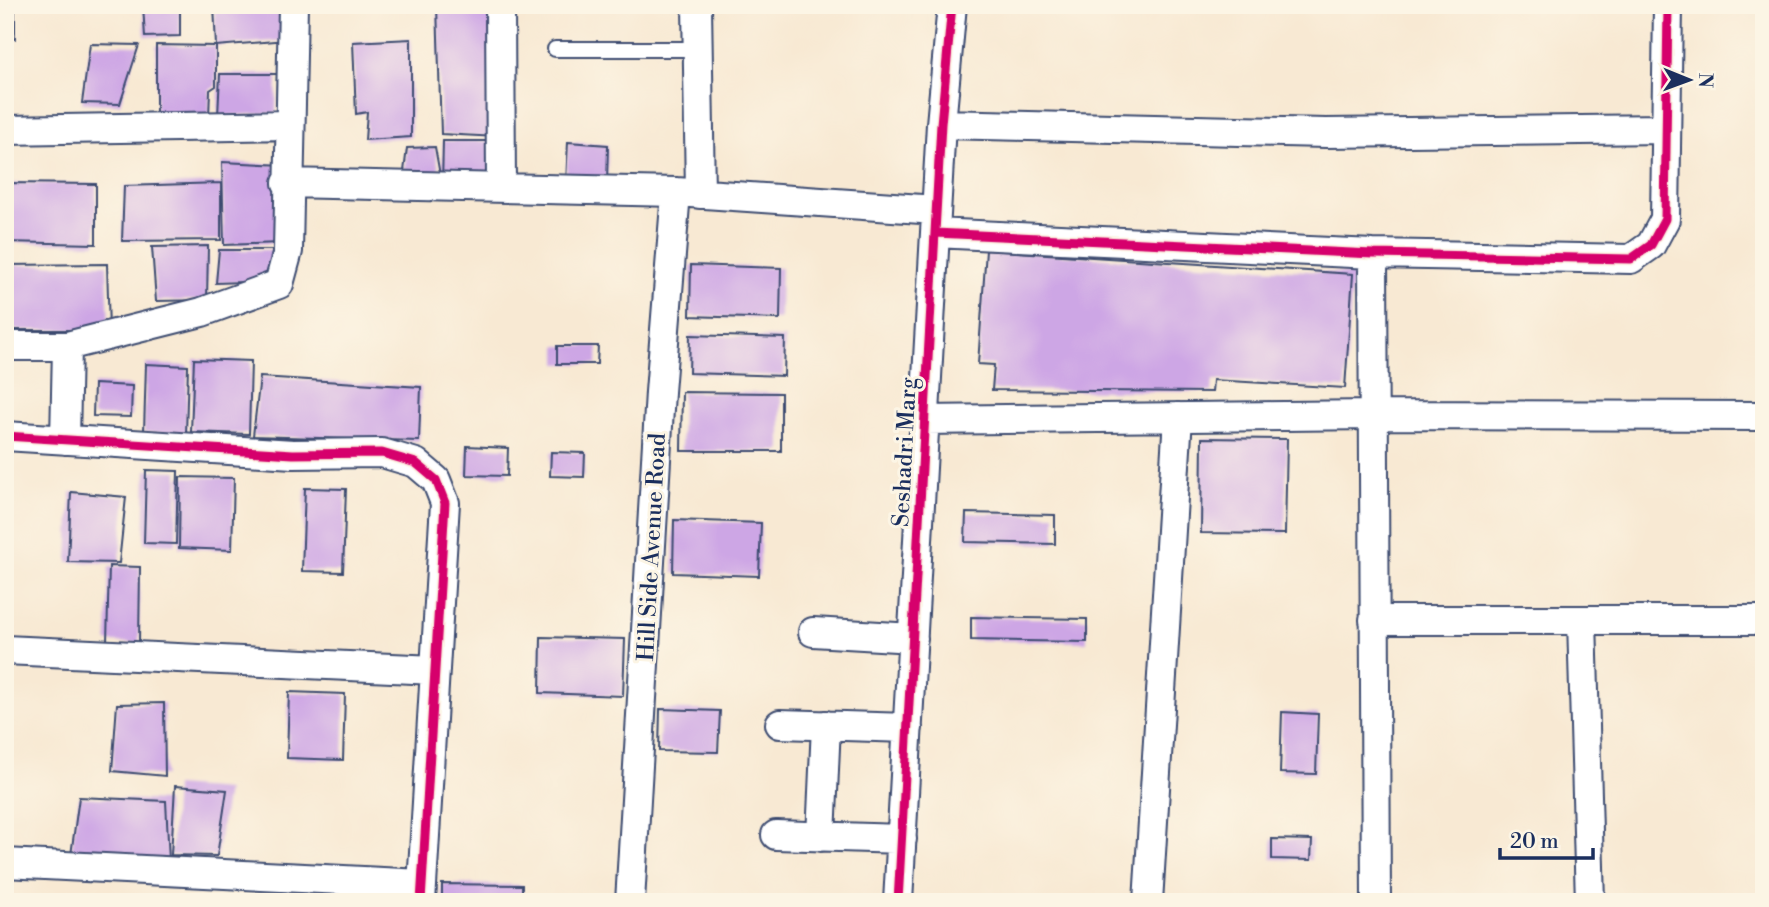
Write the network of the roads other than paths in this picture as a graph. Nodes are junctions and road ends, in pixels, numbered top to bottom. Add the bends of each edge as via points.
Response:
1 (293, 5) edge
2 (500, 5) edge
3 (697, 5) edge
4 (952, 5) edge
5 (1668, 5) edge
6 (698, 48) junction
7 (555, 50) dead end
8 (941, 124) junction
9 (290, 125) junction
10 (1666, 129) junction
11 (5, 130) edge
12 (287, 183) junction
13 (502, 188) junction
14 (688, 193) junction
15 (935, 222) junction
16 (1373, 254) junction
17 (5, 346) edge
18 (67, 346) junction
19 (1373, 415) junction
20 (1764, 416) edge
21 (1178, 417) junction
22 (924, 420) junction
23 (5, 436) edge
24 (65, 440) junction
25 (1582, 620) junction
26 (1764, 620) edge
27 (1374, 621) junction
28 (813, 632) dead end
29 (913, 638) junction
30 (5, 650) edge
31 (435, 670) junction
32 (780, 724) dead end
33 (826, 725) junction
34 (908, 728) junction
35 (776, 835) dead end
36 (821, 837) junction
37 (902, 839) junction
38 (5, 863) edge
39 (422, 893) edge
40 (630, 902) edge
41 (898, 902) edge
42 (1148, 902) edge
43 (1376, 902) edge
44 (1590, 902) edge

1 - 9 street
2 - 13 street
3 - 6 street, Hill Side Avenue Road
4 - 8 street, Seshadri Marg
5 - 10 street
6 - 7 lane
6 - 14 street, Hill Side Avenue Road
8 - 10 street via 1326,132
8 - 15 street, Seshadri Marg
9 - 11 street
9 - 12 street
10 - 16 street via 1665,219 1651,244 1631,259
12 - 13 street
12 - 18 street via 288,251 279,284 202,312
13 - 14 street
14 - 15 street
14 - 40 street, Hill Side Avenue Road via 660,392
15 - 16 street
15 - 22 street, Seshadri Marg
16 - 19 street
17 - 18 street
18 - 24 street
19 - 20 street
19 - 21 street
19 - 27 street
21 - 22 street
21 - 42 street
22 - 29 street, Seshadri Marg
23 - 24 street
24 - 31 street via 293,454 383,453 416,463 436,480 445,503
25 - 26 street
25 - 27 street
25 - 44 street
27 - 43 street
28 - 29 street
29 - 34 street, Seshadri Marg
30 - 31 street
31 - 39 street
32 - 33 street
33 - 34 street
33 - 36 street
34 - 37 street, Seshadri Marg
35 - 36 street
36 - 37 street
37 - 41 street, Seshadri Marg
38 - 39 street

